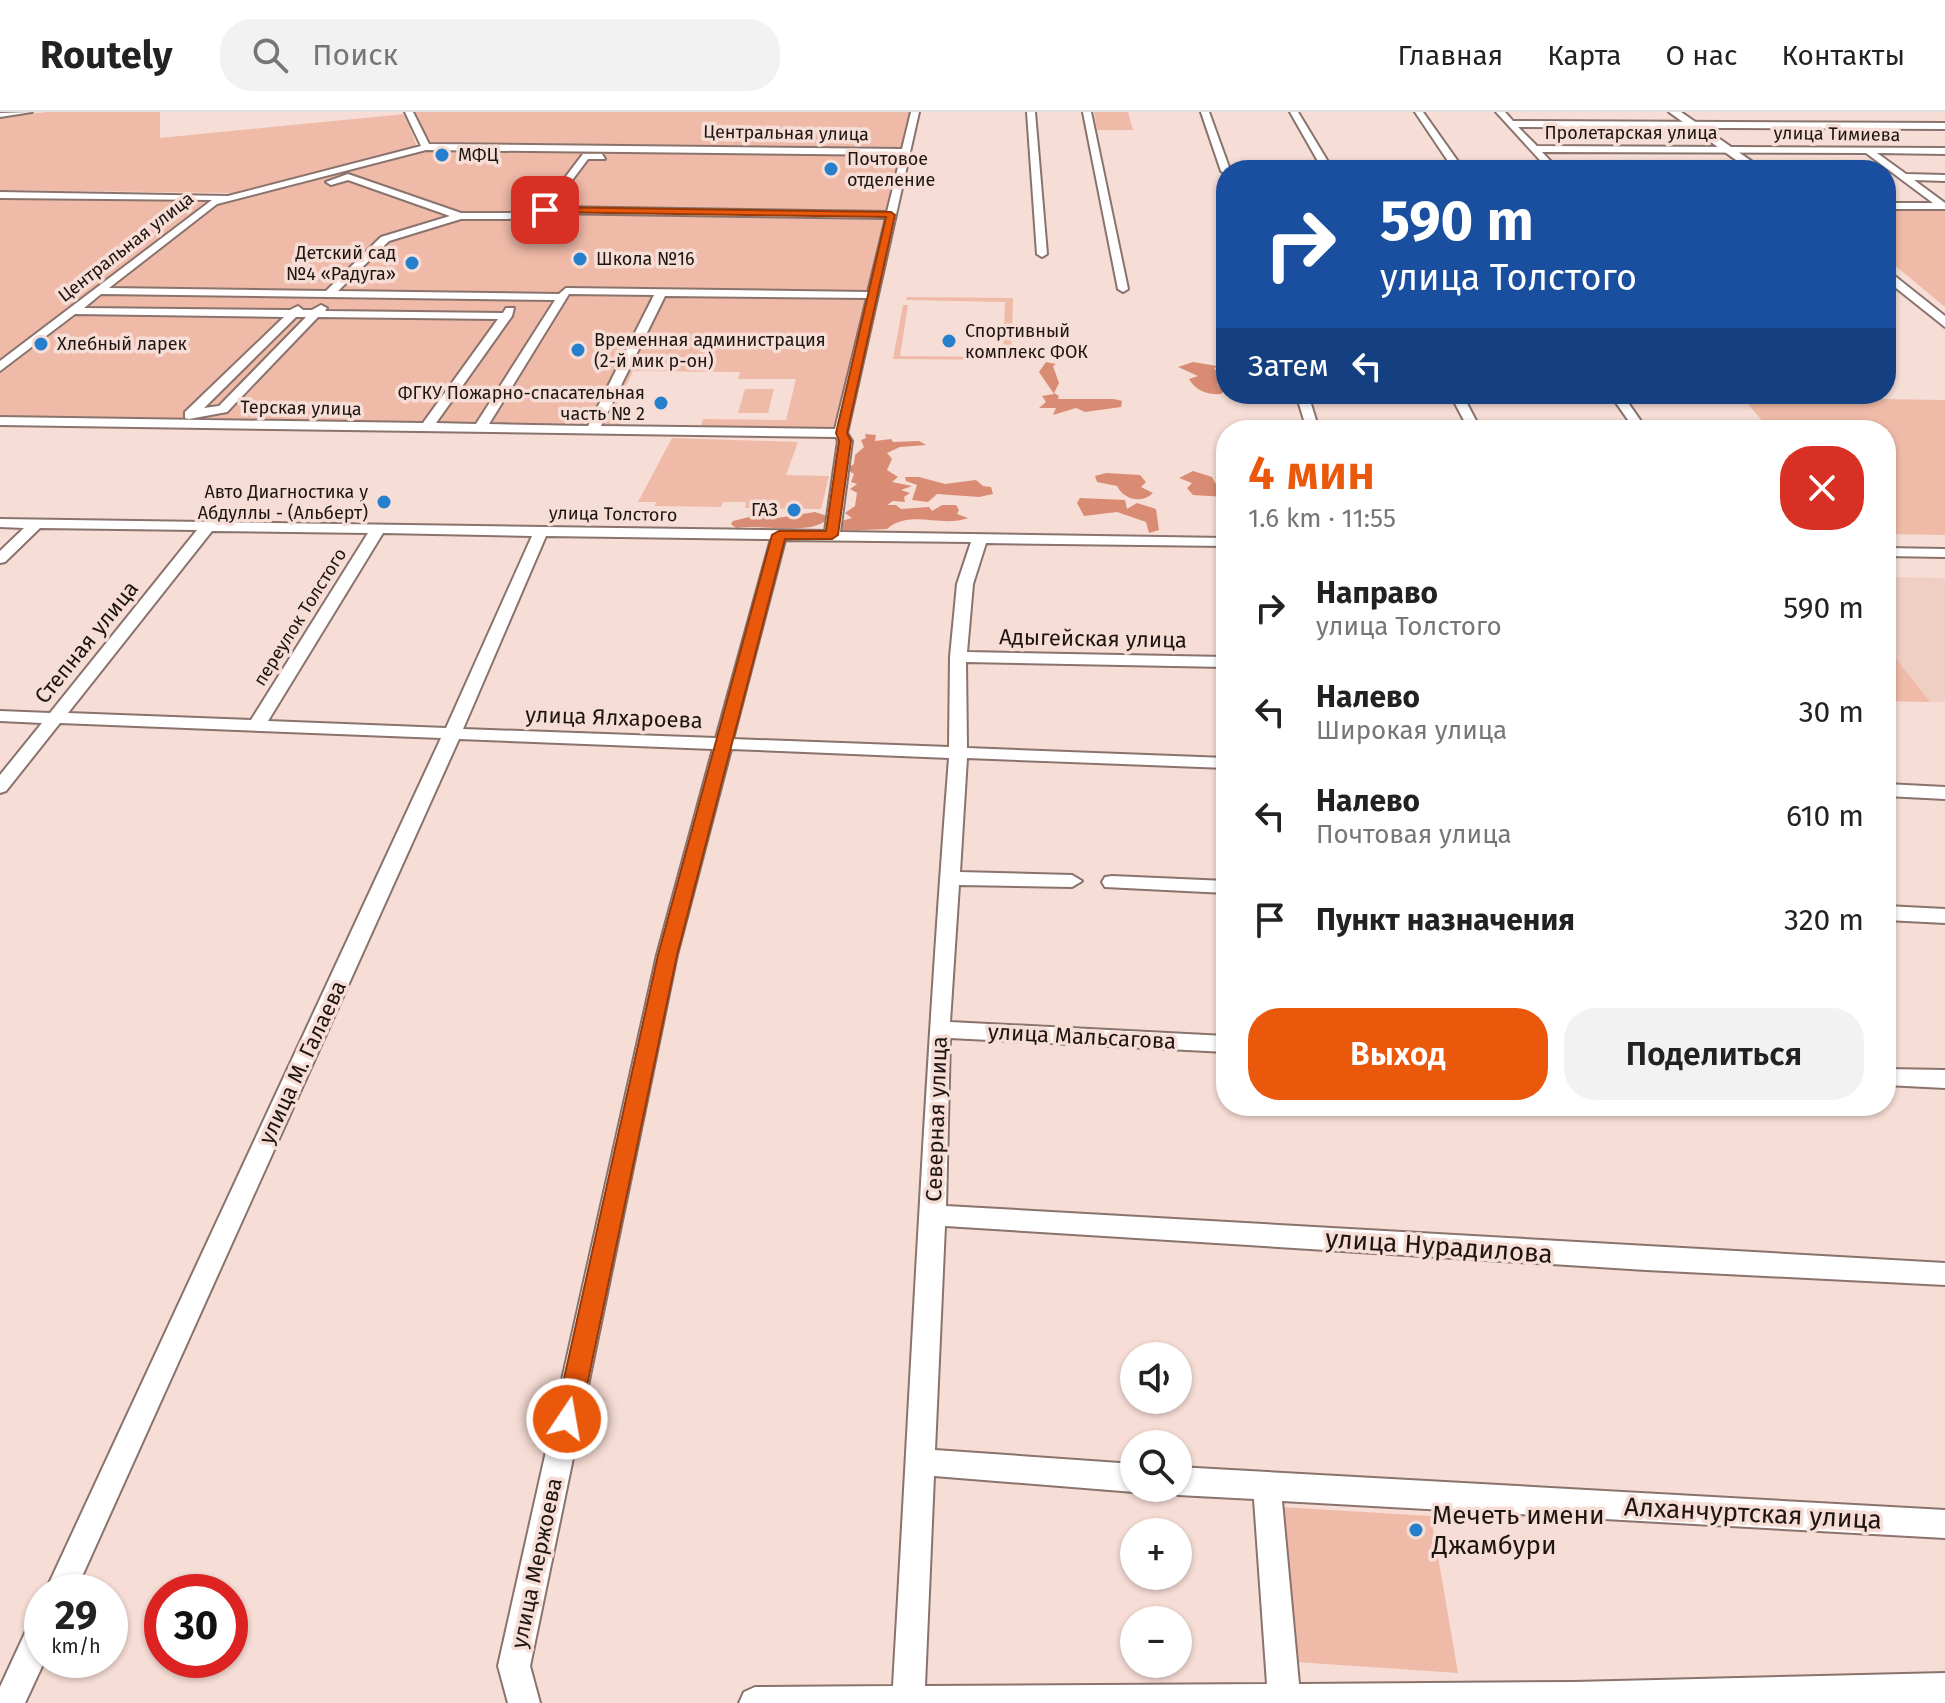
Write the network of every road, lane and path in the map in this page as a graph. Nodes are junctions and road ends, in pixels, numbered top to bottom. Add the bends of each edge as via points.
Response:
1 (28, 112) edge
2 (409, 112) edge
3 (915, 112) edge
4 (1031, 112) edge
5 (1087, 112) edge
6 (1205, 112) edge
7 (1294, 112) edge
8 (1419, 112) edge
9 (1500, 112) edge
10 (1674, 112) edge
11 (0, 115) edge
12 (1512, 124) junction
13 (1694, 125) junction
14 (1945, 126) edge
15 (424, 144) junction
16 (906, 148) junction
17 (1533, 149) junction
18 (1729, 149) junction
19 (1867, 150) junction
20 (1945, 151) edge
21 (601, 157) junction
22 (1222, 160) edge
23 (1322, 160) edge
24 (1452, 160) edge
25 (1544, 160) edge
26 (1744, 160) edge
27 (1880, 160) edge
28 (1896, 172) edge
29 (1896, 177) edge
30 (1902, 177) junction
31 (312, 178) junction
32 (1945, 178) edge
33 (328, 183) junction
34 (342, 188) dead end
35 (0, 195) edge
36 (573, 196) dead end
37 (215, 200) junction
38 (1896, 206) edge
39 (1944, 206) edge
40 (545, 210) junction
41 (563, 210) junction
42 (891, 215) junction
43 (460, 216) junction
44 (426, 217) dead end
45 (440, 222) junction
46 (1042, 254) dead end
47 (1896, 284) edge
48 (1123, 289) dead end
49 (99, 291) junction
50 (661, 292) junction
51 (313, 294) junction
52 (332, 294) junction
53 (564, 294) junction
54 (872, 295) junction
55 (519, 296) junction
56 (73, 311) junction
57 (293, 314) junction
58 (315, 314) junction
59 (506, 316) junction
60 (1945, 323) edge
61 (0, 367) edge
62 (192, 413) junction
63 (0, 421) edge
64 (181, 424) junction
65 (427, 427) junction
66 (480, 428) junction
67 (592, 430) junction
68 (841, 433) junction
69 (0, 523) edge
70 (36, 524) junction
71 (208, 526) junction
72 (378, 529) junction
73 (541, 531) junction
74 (779, 535) junction
75 (832, 535) junction
76 (980, 538) junction
77 (1216, 542) edge
78 (1896, 552) edge
79 (1945, 553) edge
80 (0, 559) edge
81 (958, 657) junction
82 (1216, 662) edge
83 (0, 716) edge
84 (54, 716) junction
85 (256, 726) junction
86 (452, 734) junction
87 (724, 746) junction
88 (958, 754) junction
89 (1216, 763) edge
90 (0, 787) edge
91 (1896, 791) edge
92 (1945, 793) edge
93 (951, 878) junction
94 (1072, 881) dead end
95 (1112, 882) dead end
96 (1216, 887) edge
97 (1896, 914) edge
98 (1945, 916) edge
99 (939, 1029) junction
100 (1216, 1043) edge
101 (1896, 1077) edge
102 (1945, 1079) edge
103 (933, 1215) junction
104 (1945, 1274) edge
105 (921, 1462) junction
106 (1120, 1477) edge
107 (1192, 1482) edge
108 (1267, 1487) junction
109 (1945, 1524) edge
110 (68, 1574) edge
111 (24, 1670) edge
112 (1945, 1689) edge
113 (1284, 1699) junction
114 (908, 1701) edge
115 (9, 1703) edge
116 (524, 1703) edge
117 (755, 1703) edge

1 - 11 street
2 - 15 street
3 - 16 street
4 - 46 street
5 - 48 street
6 - 22 street
7 - 23 street
8 - 24 street
9 - 12 street
10 - 13 main road
12 - 13 street
12 - 17 street
13 - 14 street
13 - 18 main road
15 - 16 street, Центральная улица
15 - 21 street, Центральная улица
15 - 31 street, Центральная улица
16 - 21 street, Центральная улица
16 - 42 street
17 - 18 street, Пролетарская улица
17 - 25 street
18 - 19 street, улица Тимиева
18 - 26 main road
19 - 20 street, улица Тимиева
19 - 27 street
21 - 40 street via 586,156
28 - 30 street
29 - 30 street
30 - 32 street
30 - 39 street
31 - 33 street
31 - 37 street, Центральная улица
33 - 34 street
33 - 43 street via 348,177
35 - 37 street, Центральная улица
36 - 41 street
37 - 49 street, Центральная улица
38 - 39 street
40 - 41 street
40 - 43 street
41 - 42 street
42 - 54 street
43 - 45 street
44 - 45 street
45 - 52 street via 385,239
47 - 60 main road
49 - 51 street
49 - 56 street, Центральная улица
50 - 53 street
50 - 54 street
50 - 67 street
51 - 52 street
51 - 57 street
52 - 55 street
52 - 58 street
53 - 55 street
53 - 66 street
54 - 68 street
55 - 59 street
56 - 57 street
56 - 61 street, Центральная улица
57 - 58 street
57 - 62 street
58 - 59 street
58 - 62 street via 223,409
59 - 65 street
62 - 64 street
63 - 64 street, Терская улица
64 - 65 street, Терская улица
65 - 66 street, Терская улица
66 - 67 street, Терская улица
67 - 68 street, Терская улица
68 - 75 street via 845,441
69 - 70 street, улица Толстого
70 - 71 street, улица Толстого
70 - 80 street
71 - 72 street, улица Толстого
71 - 84 street, Степная улица
72 - 73 street, улица Толстого
72 - 85 street, переулок Толстого
73 - 74 street, улица Толстого
73 - 86 street, улица М. Галаева
74 - 75 street, улица Толстого
74 - 87 street, улица Мержоева
75 - 76 street, улица Толстого
76 - 77 street, улица Толстого
76 - 81 street, Северная улица via 965,584
78 - 79 street
81 - 82 street, Адыгейская улица
81 - 88 street, Северная улица
83 - 84 street, улица Ялхароева
84 - 85 street, улица Ялхароева
84 - 90 street, Степная улица
85 - 86 street, улица Ялхароева
86 - 87 street, улица Ялхароева
86 - 110 street, улица М. Галаева
87 - 88 street, улица Ялхароева
87 - 116 street, улица Мержоева via 667,955 514,1666
88 - 89 street, улица Ялхароева
88 - 93 street, Северная улица
91 - 92 street
93 - 94 street
93 - 99 street, Северная улица
95 - 96 street
97 - 98 street
99 - 100 street, улица Мальсагова
99 - 103 street, Северная улица
101 - 102 street
103 - 104 street, улица Нурадилова
103 - 105 street, Северная улица
105 - 106 street
105 - 114 street, Северная улица
107 - 108 street, Алханчуртская улица
108 - 109 street, Алханчуртская улица
108 - 113 street
111 - 115 street
112 - 113 street
113 - 114 street
114 - 117 street

